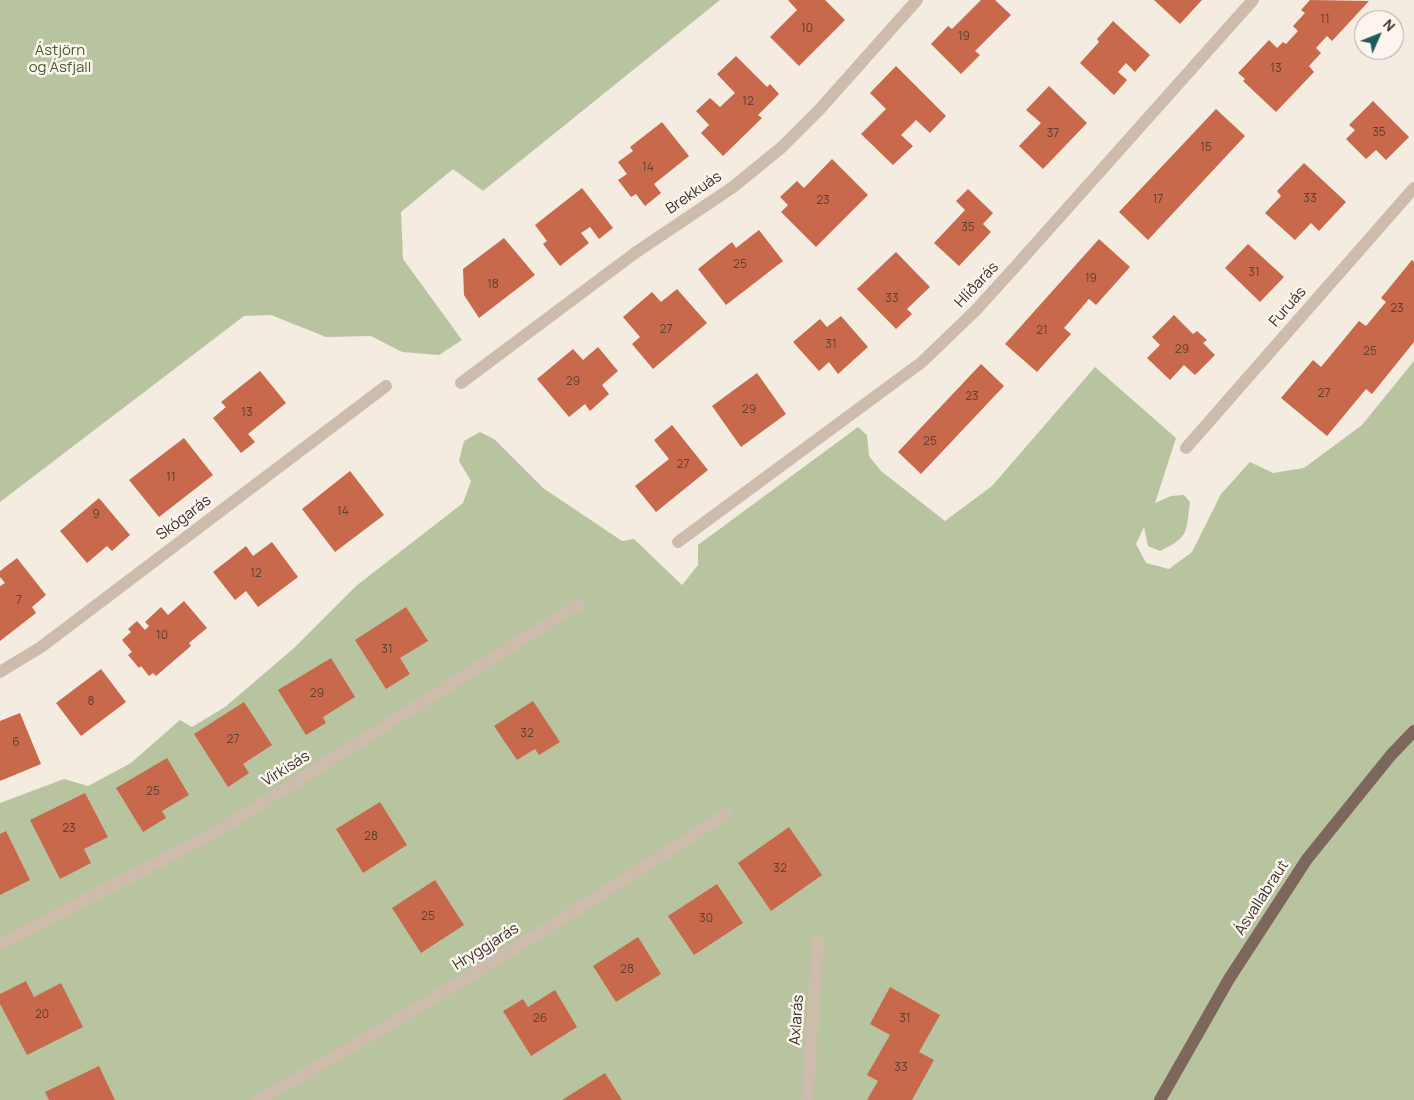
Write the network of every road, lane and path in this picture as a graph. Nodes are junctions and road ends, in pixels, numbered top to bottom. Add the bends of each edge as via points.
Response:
1 (917, 0) edge
2 (1253, 0) edge
3 (1414, 188) edge
4 (461, 384) dead end
5 (386, 386) dead end
6 (1186, 448) dead end
7 (678, 542) dead end
8 (579, 604) dead end
9 (0, 672) edge
10 (1414, 731) edge
11 (726, 814) dead end
12 (818, 941) dead end
13 (0, 944) edge
14 (258, 1100) edge
15 (807, 1100) edge
16 (1160, 1100) edge

1 - 4 street, Brekkuás via 782,147
2 - 7 street, Hlíðarás via 1016,268 949,337 922,362
3 - 6 street, Furuás
5 - 9 street, Skógarás via 41,646
8 - 13 street, Virkisás via 213,834
10 - 16 main road, Ásvallabraut via 1307,859 1228,979
11 - 14 street, Hryggjarás via 395,1023
12 - 15 street, Axlarás

